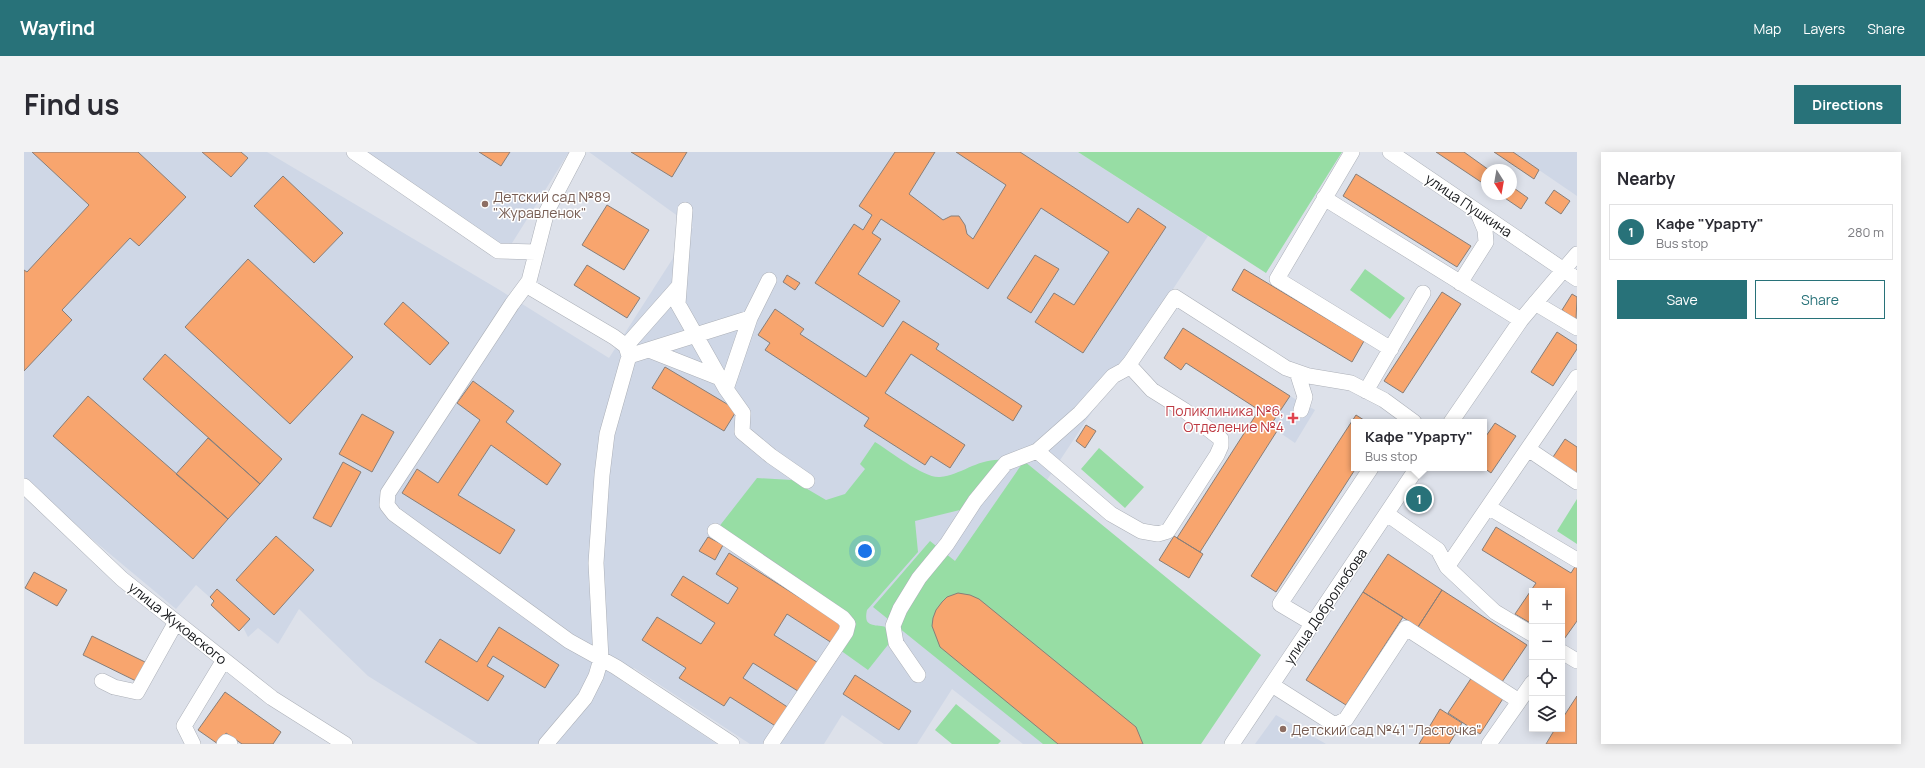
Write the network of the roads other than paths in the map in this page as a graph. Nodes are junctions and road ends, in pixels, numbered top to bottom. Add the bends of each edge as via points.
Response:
1 (354, 152) edge
2 (578, 152) edge
3 (1352, 152) edge
4 (1390, 152) edge
5 (1324, 198) junction
6 (685, 210) dead end
7 (1477, 211) junction
8 (536, 252) junction
9 (1577, 254) edge
10 (1564, 270) junction
11 (1577, 278) edge
12 (769, 280) dead end
13 (1460, 283) junction
14 (526, 285) junction
15 (680, 286) junction
16 (1423, 294) dead end
17 (1535, 303) junction
18 (750, 318) junction
19 (1521, 320) junction
20 (1577, 328) edge
21 (695, 335) junction
22 (1391, 349) junction
23 (649, 350) junction
24 (628, 351) junction
25 (1129, 365) junction
26 (1297, 372) junction
27 (1577, 377) edge
28 (723, 383) junction
29 (1366, 391) junction
30 (1301, 410) dead end
31 (1406, 419) edge
32 (1453, 419) edge
33 (1528, 450) junction
34 (1038, 451) junction
35 (1369, 471) edge
36 (1415, 471) edge
37 (807, 481) dead end
38 (1577, 482) edge
39 (24, 486) edge
40 (1488, 507) junction
41 (1387, 514) junction
42 (715, 531) dead end
43 (1577, 560) edge
44 (1447, 567) junction
45 (176, 622) junction
46 (1312, 623) junction
47 (1529, 632) edge
48 (1565, 654) edge
49 (601, 659) junction
50 (224, 660) junction
51 (1577, 661) edge
52 (918, 675) dead end
53 (102, 681) dead end
54 (1272, 685) junction
55 (1529, 687) edge
56 (1519, 701) junction
57 (194, 744) edge
58 (224, 744) edge
59 (230, 744) edge
60 (345, 744) edge
61 (546, 744) edge
62 (732, 744) edge
63 (771, 744) edge
64 (1232, 744) edge
65 (1489, 744) edge

1 - 8 street via 498,250
2 - 8 street via 547,211
3 - 5 street
4 - 7 street, улица Пушкина
5 - 13 street
5 - 22 street via 1277,279
6 - 15 street
7 - 10 street, улица Пушкина
7 - 13 street via 1485,230 1486,242
8 - 14 street
9 - 10 street
10 - 11 street
10 - 17 street
12 - 18 street
13 - 19 street
14 - 24 street via 614,337
14 - 49 street via 388,493 386,505 394,514 569,641
15 - 21 street via 678,304
15 - 24 street
16 - 22 street
17 - 19 street
17 - 20 street
18 - 21 street
18 - 28 street
19 - 32 street
21 - 23 street
21 - 28 street
22 - 29 street
23 - 24 street
23 - 28 street
24 - 49 street via 608,434 602,475 596,563
25 - 26 street via 1176,296
25 - 34 street via 1113,376 1080,413
25 - 34 street via 1152,390 1221,438 1217,455 1168,531 1158,534 1141,531 1123,521
26 - 29 street via 1351,383
26 - 30 street via 1305,397
27 - 33 street
28 - 37 street via 744,412 742,432
29 - 31 street via 1384,400
33 - 38 street
33 - 40 street
34 - 52 street via 1006,463 918,578 900,609 893,626 896,643
35 - 46 street via 1280,604
36 - 41 street, улица Добролюбова
39 - 45 street, улица Жуковского via 122,579
40 - 43 street
40 - 44 street
41 - 44 street via 1438,550
41 - 46 street, улица Добролюбова
42 - 63 street via 843,618 848,624 846,632
44 - 47 street via 1495,612
45 - 50 street, улица Жуковского
45 - 53 street via 137,692 114,687
46 - 54 street, улица Добролюбова
48 - 51 street
49 - 61 street via 596,676 584,698
49 - 62 street
50 - 57 street via 184,726
50 - 60 street, улица Жуковского via 272,698
54 - 56 street via 1335,725 1346,719 1406,628
54 - 64 street, улица Добролюбова
55 - 56 street
56 - 65 street
58 - 59 street

